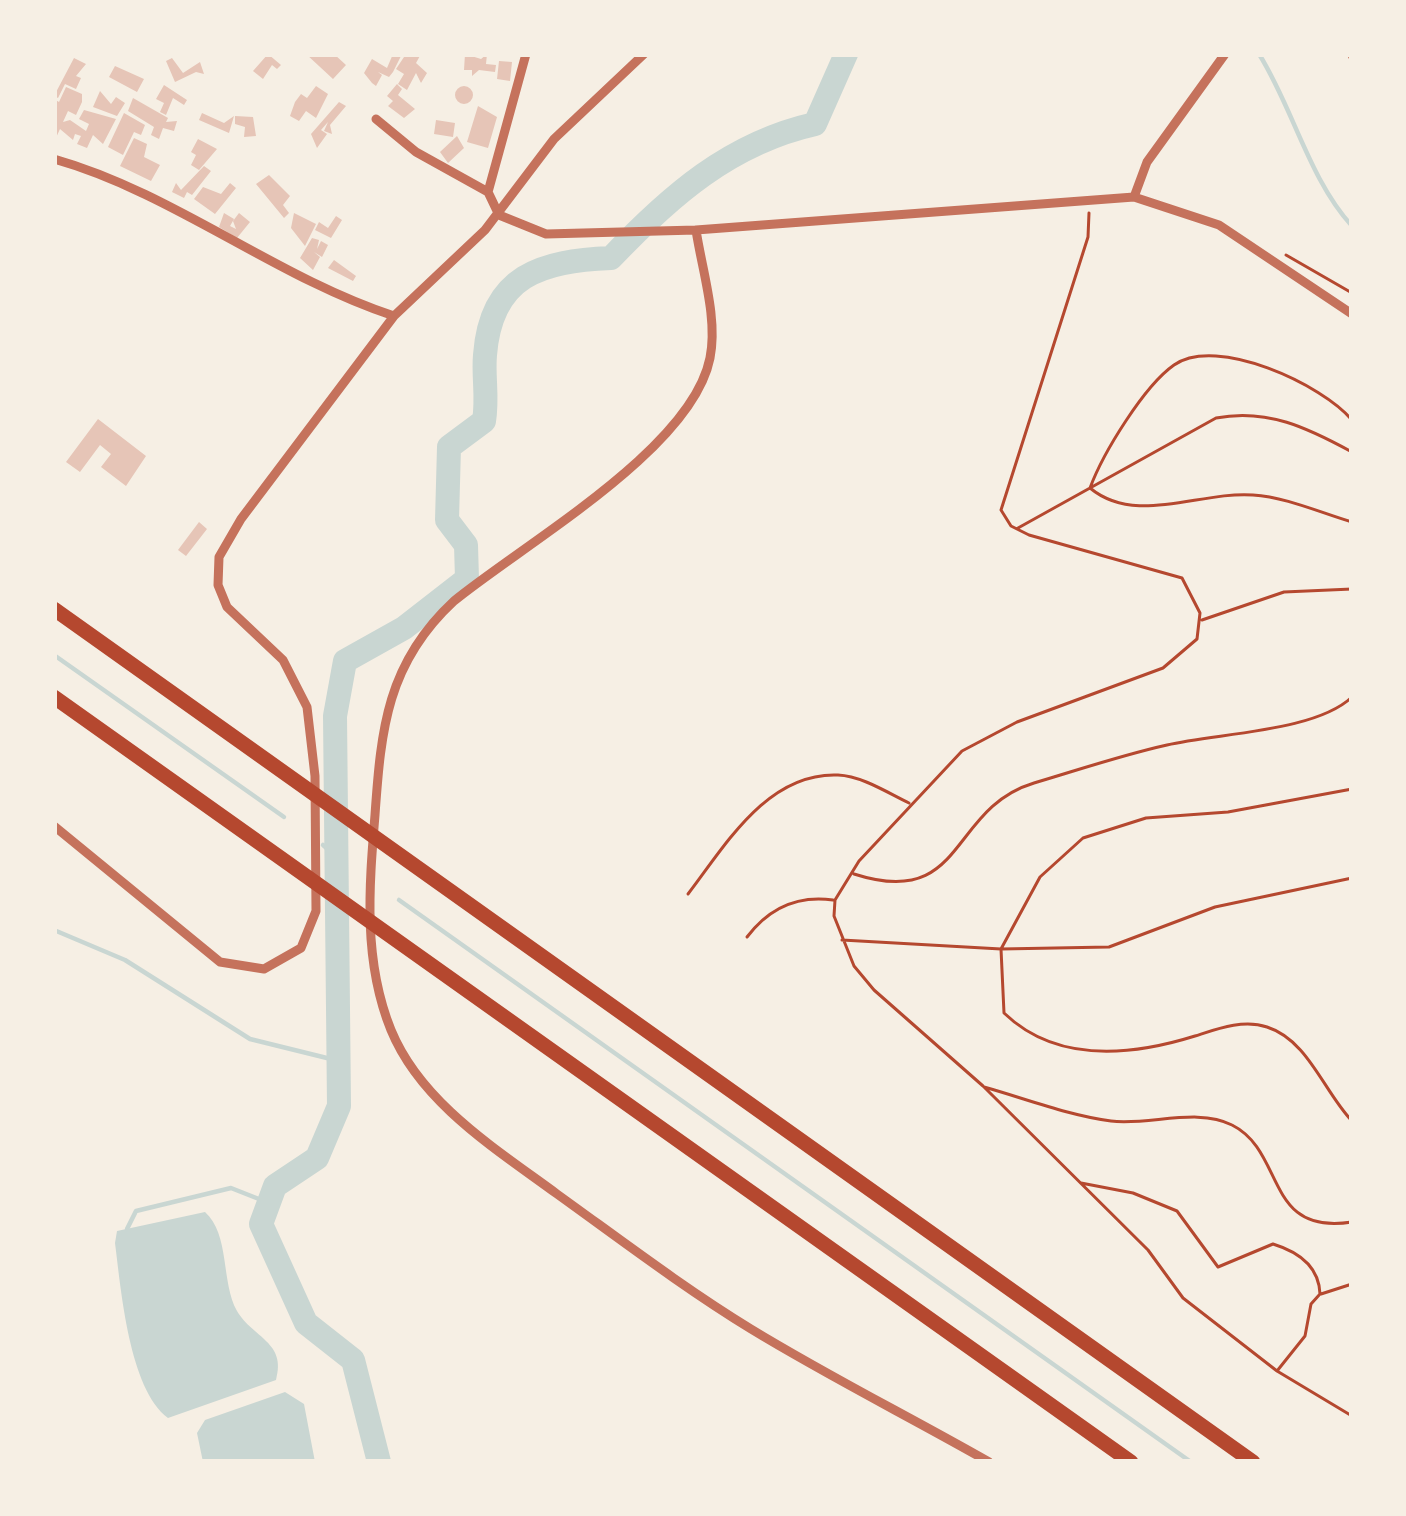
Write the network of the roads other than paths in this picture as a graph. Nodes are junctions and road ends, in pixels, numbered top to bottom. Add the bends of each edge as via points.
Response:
1 (526, 54) edge
2 (644, 54) edge
3 (1225, 54) edge
4 (376, 119) dead end
5 (54, 159) edge
6 (488, 192) junction
7 (1134, 196) junction
8 (499, 215) junction
9 (696, 230) junction
10 (1352, 314) edge
11 (394, 316) junction
12 (54, 609) edge
13 (54, 697) edge
14 (54, 826) edge
15 (989, 1462) edge
16 (1131, 1462) edge
17 (1253, 1462) edge

1 - 6 street
2 - 8 street via 554,139
3 - 7 street via 1148,162
4 - 6 street
5 - 11 street via 106,175
6 - 8 street
7 - 9 street
7 - 10 street via 1219,224
8 - 9 street via 545,234
8 - 11 street
9 - 15 street via 711,346 685,414 623,473 442,613 397,676 369,882 376,980 410,1064 488,1144 703,1299
11 - 14 street via 226,540 217,572 227,607 294,675 307,707 314,922 295,954 264,969 236,968 205,953
12 - 17 highway
13 - 16 highway

